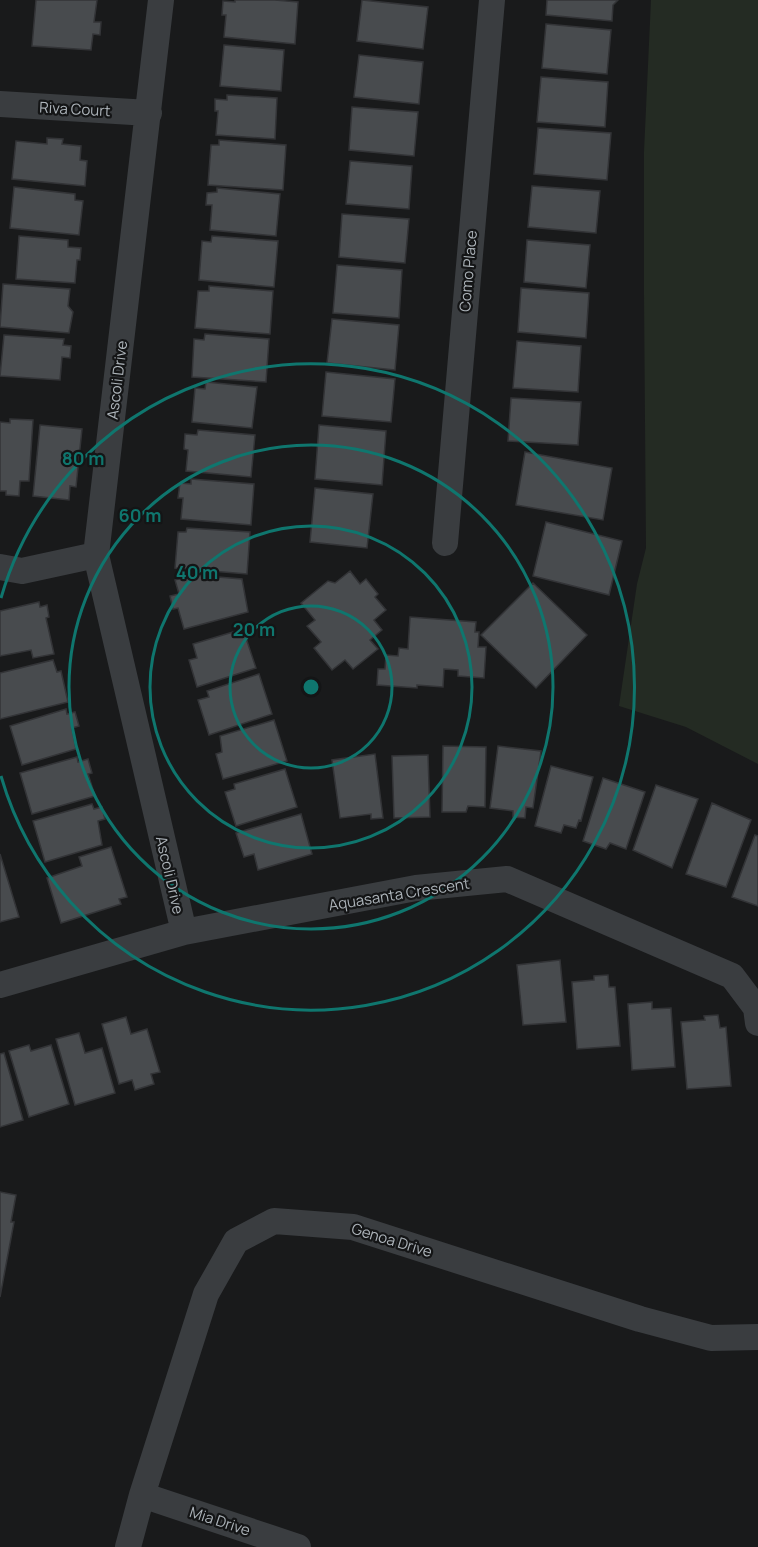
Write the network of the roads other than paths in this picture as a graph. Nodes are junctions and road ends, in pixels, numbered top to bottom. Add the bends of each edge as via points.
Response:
1 (161, 0) edge
2 (492, 0) edge
3 (0, 104) edge
4 (149, 113) junction
5 (445, 543) dead end
6 (96, 555) junction
7 (0, 567) edge
8 (184, 932) junction
9 (0, 985) edge
10 (758, 1023) edge
11 (758, 1337) edge
12 (142, 1495) junction
13 (128, 1547) edge
14 (298, 1547) edge

1 - 4 street, Ascoli Drive
2 - 5 street, Como Place
3 - 4 street, Riva Court
4 - 6 street, Ascoli Drive
6 - 7 street via 22,571
6 - 8 street, Ascoli Drive
8 - 9 street, Aquasanta Crescent
8 - 10 street, Aquasanta Crescent via 416,888 507,879 732,975 756,1008
11 - 12 street, Genoa Drive via 711,1338 640,1319 353,1227 274,1221 236,1241 207,1294
12 - 13 street, Genoa Drive
12 - 14 street, Mia Drive

